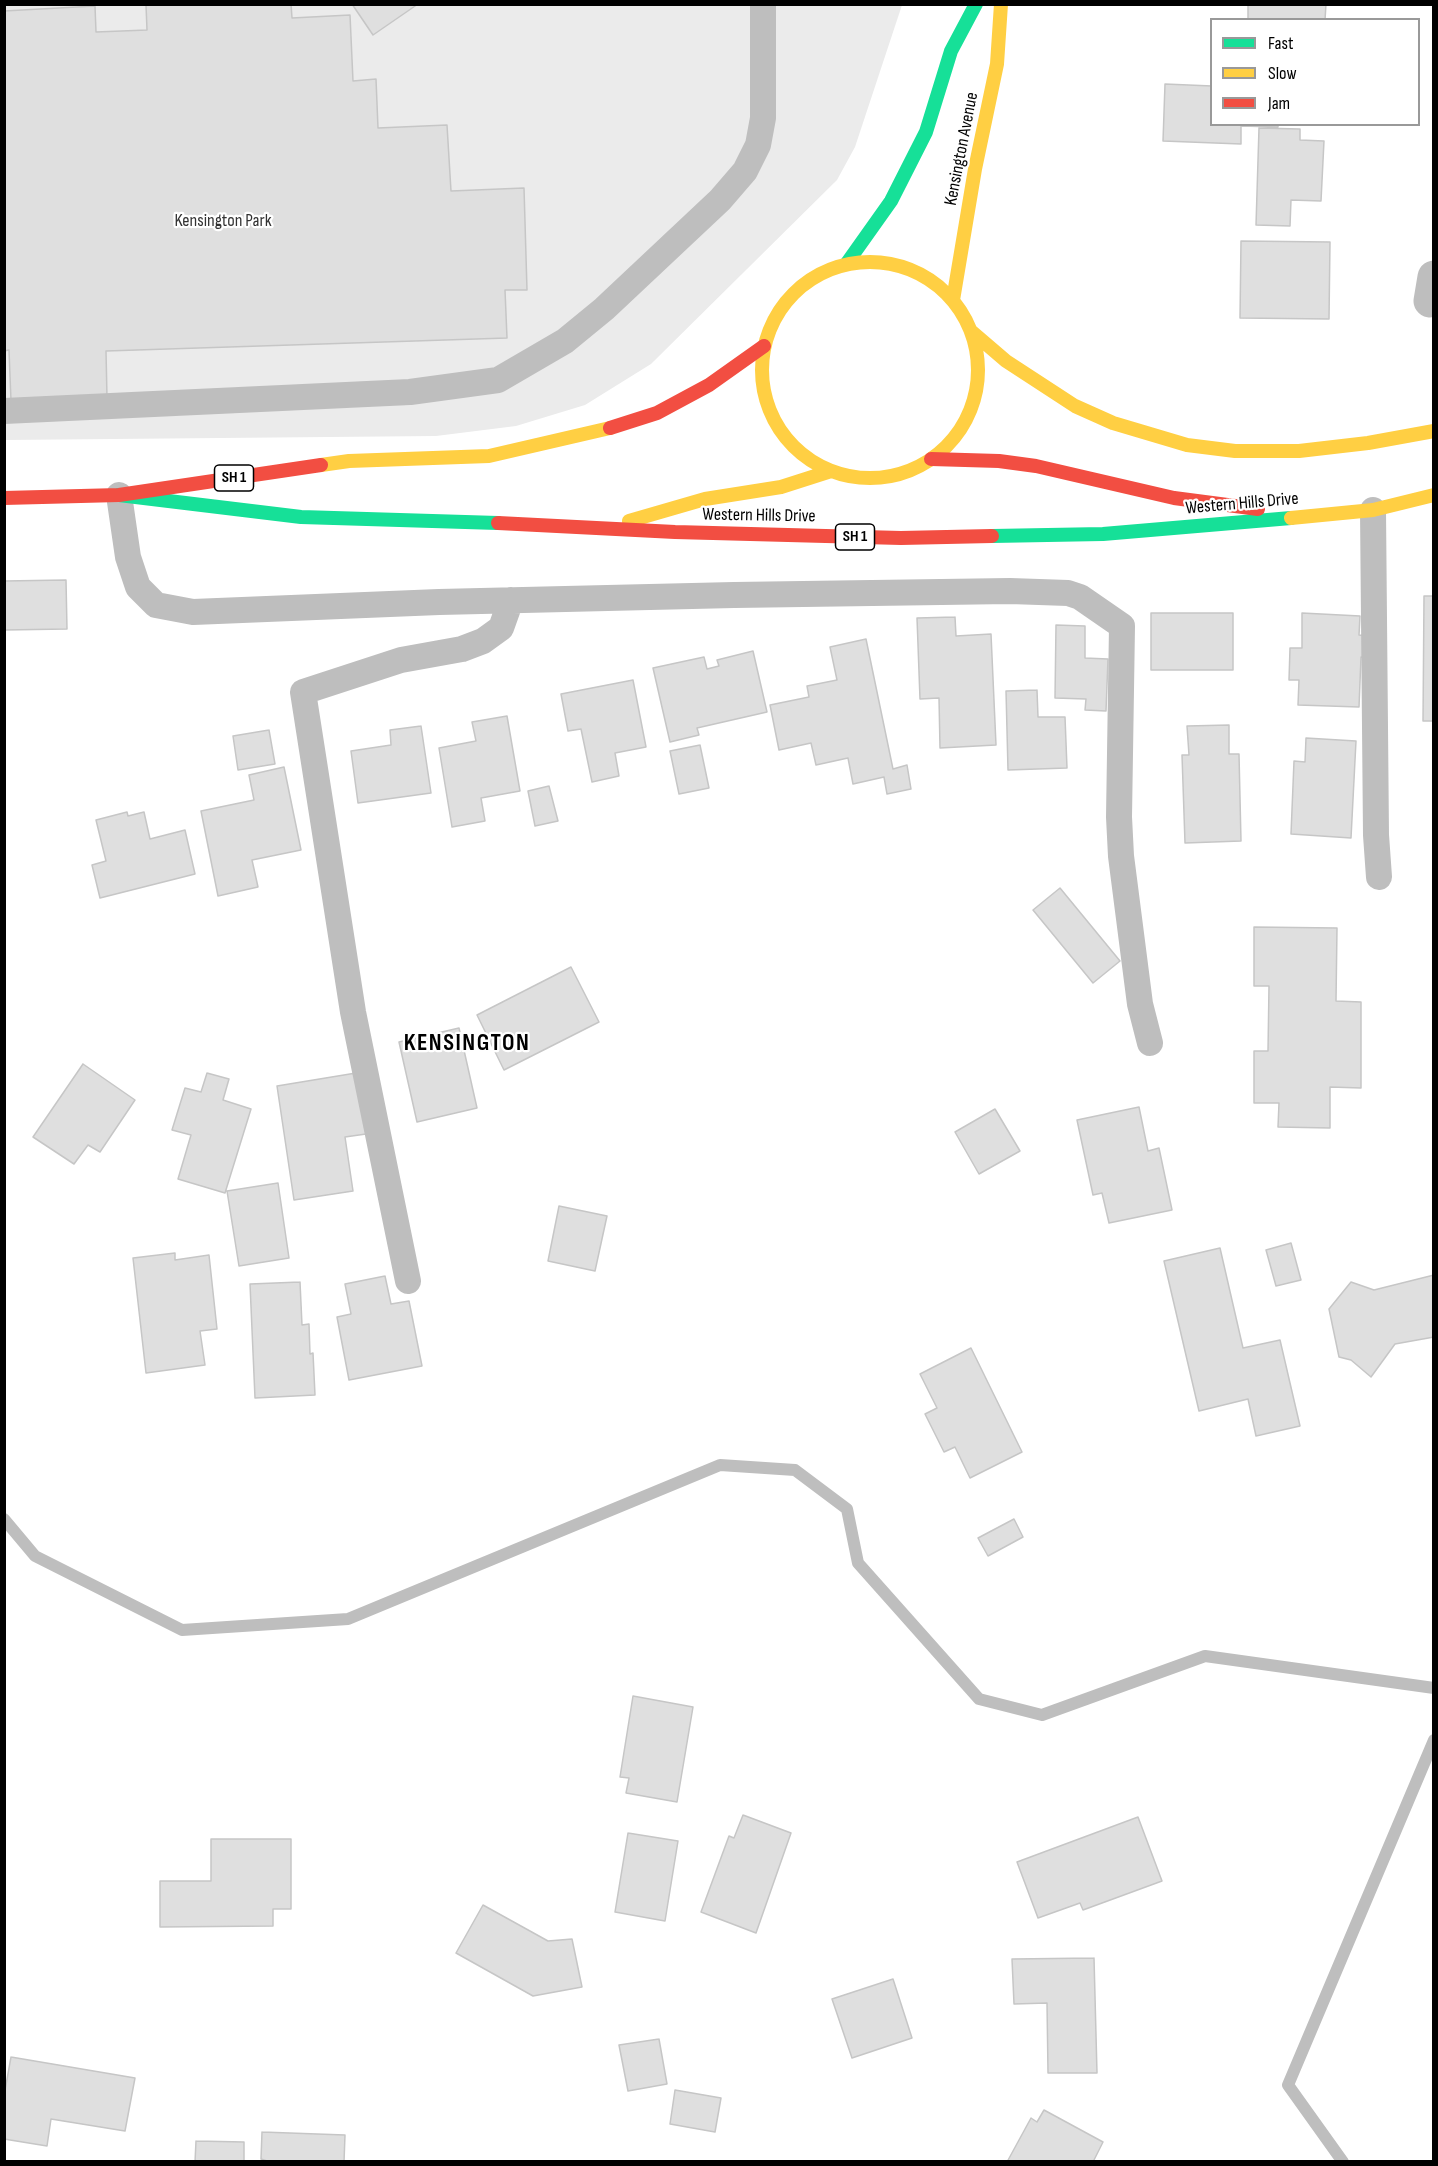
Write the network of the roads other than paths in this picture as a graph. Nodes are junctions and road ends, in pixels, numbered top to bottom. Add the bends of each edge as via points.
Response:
1 (763, 4) edge
2 (976, 4) edge
3 (1001, 4) edge
4 (847, 263) junction
5 (953, 300) junction
6 (971, 331) junction
7 (764, 346) junction
8 (4, 411) edge
9 (1434, 431) edge
10 (931, 459) junction
11 (831, 471) junction
12 (119, 495) junction
13 (1434, 495) edge
14 (4, 498) edge
15 (1373, 510) junction
16 (1304, 516) junction
17 (607, 527) junction
18 (511, 600) junction
19 (1379, 877) dead end
20 (1150, 1043) dead end
21 (408, 1281) dead end

1 - 8 lane via 763,118 758,146 744,171 720,200 604,309 565,341 498,380 410,392
2 - 4 main road, Kensington Avenue via 951,51 926,132 896,191
3 - 5 main road, Kensington Avenue via 997,64
4 - 5 main road via 879,262 910,269
4 - 7 main road via 815,276 788,299 777,313
5 - 6 main road
6 - 9 main road via 1006,361 1075,406 1113,423 1187,445 1235,452 1299,451 1368,444
6 - 10 main road via 978,372 969,412 947,446
7 - 11 main road via 765,397 774,420 789,442 808,459
7 - 12 main road, Western Hills Drive / SH 1 via 709,385 657,413 584,436 489,456 349,461
10 - 11 main road, SH 1 via 890,476 860,478
10 - 16 main road, SH 1 via 1036,466 1174,498
11 - 17 main road, SH 1 via 781,487 705,500
12 - 14 main road, Western Hills Drive / SH 1
12 - 17 main road, Western Hills Drive / SH 1 via 301,518
12 - 18 lane via 128,557 138,587 156,605 171,610
13 - 15 main road, Western Hills Drive / SH 1
15 - 16 main road, Western Hills Drive / SH 1
15 - 19 lane
16 - 17 main road, Western Hills Drive / SH 1 via 1114,533 1000,537 901,538
18 - 20 lane via 873,592 1068,593 1122,626 1121,856 1140,1004
18 - 21 lane via 501,627 483,641 462,649 401,660 303,692 353,1012

